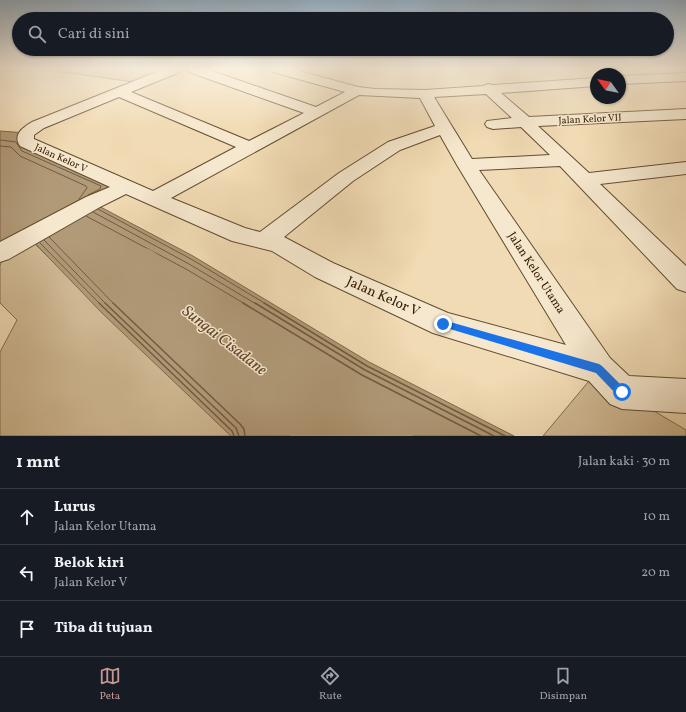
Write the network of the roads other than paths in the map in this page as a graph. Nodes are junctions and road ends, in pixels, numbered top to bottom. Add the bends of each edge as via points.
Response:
1 (125, 89) edge
2 (252, 89) edge
3 (351, 89) edge
4 (474, 89) edge
5 (489, 89) edge
6 (357, 91) junction
7 (118, 92) junction
8 (425, 94) junction
9 (317, 112) junction
10 (686, 114) edge
11 (525, 122) junction
12 (493, 124) dead end
13 (445, 128) junction
14 (250, 147) junction
15 (565, 160) junction
16 (466, 165) junction
17 (686, 168) edge
18 (583, 180) junction
19 (126, 187) junction
20 (154, 199) junction
21 (265, 240) junction
22 (2, 252) edge
23 (683, 275) edge
24 (599, 369) junction
25 (686, 396) edge

1 - 7 street
2 - 9 street
3 - 6 street
4 - 8 street
5 - 11 street
6 - 8 street
6 - 9 street
7 - 14 street
7 - 19 street, Jalan Kelor V via 38,125 26,133 26,142
8 - 13 street, Jalan Kelor Utama
9 - 14 street
10 - 11 street, Jalan Kelor VII
11 - 12 street, Jalan Kelor VII
11 - 15 street
13 - 16 street, Jalan Kelor Utama
13 - 21 street via 394,146 346,177
14 - 20 street
15 - 16 street
15 - 18 street
16 - 24 street, Jalan Kelor Utama
17 - 18 street
18 - 23 street
19 - 20 street, Jalan Kelor V
19 - 22 street via 93,202
20 - 21 street, Jalan Kelor V via 240,235
21 - 24 street, Jalan Kelor V via 279,244 324,270 443,324
24 - 25 street, Jalan Kelor Utama via 622,392

